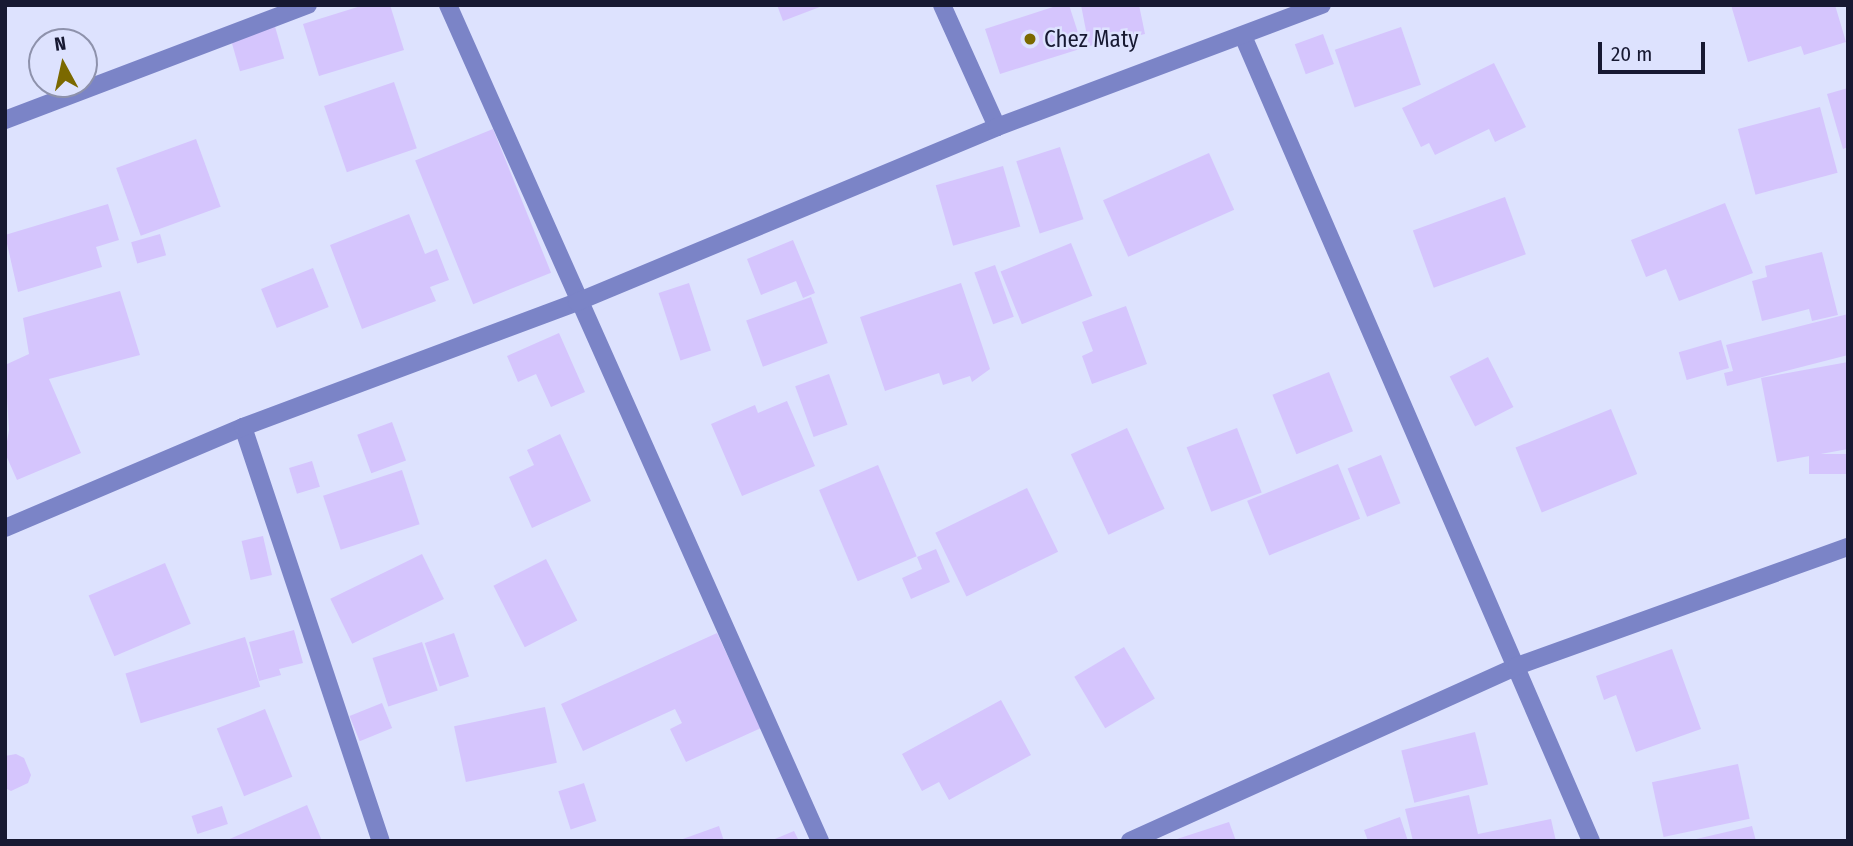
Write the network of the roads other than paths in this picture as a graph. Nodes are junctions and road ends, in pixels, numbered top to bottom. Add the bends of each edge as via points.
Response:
1 (307, 5) edge
2 (448, 5) edge
3 (942, 5) edge
4 (1322, 5) edge
5 (1243, 37) junction
6 (5, 120) edge
7 (997, 127) junction
8 (577, 302) junction
9 (243, 426) junction
10 (5, 528) edge
11 (1848, 547) edge
12 (1517, 666) junction
13 (381, 841) edge
14 (820, 841) edge
15 (1130, 841) edge
16 (1591, 841) edge

1 - 6 street
2 - 8 street
3 - 7 street
4 - 5 street
5 - 7 street
5 - 12 street
7 - 8 street
8 - 9 street
8 - 14 street
9 - 10 street
9 - 13 street
11 - 12 street
12 - 15 street
12 - 16 street

